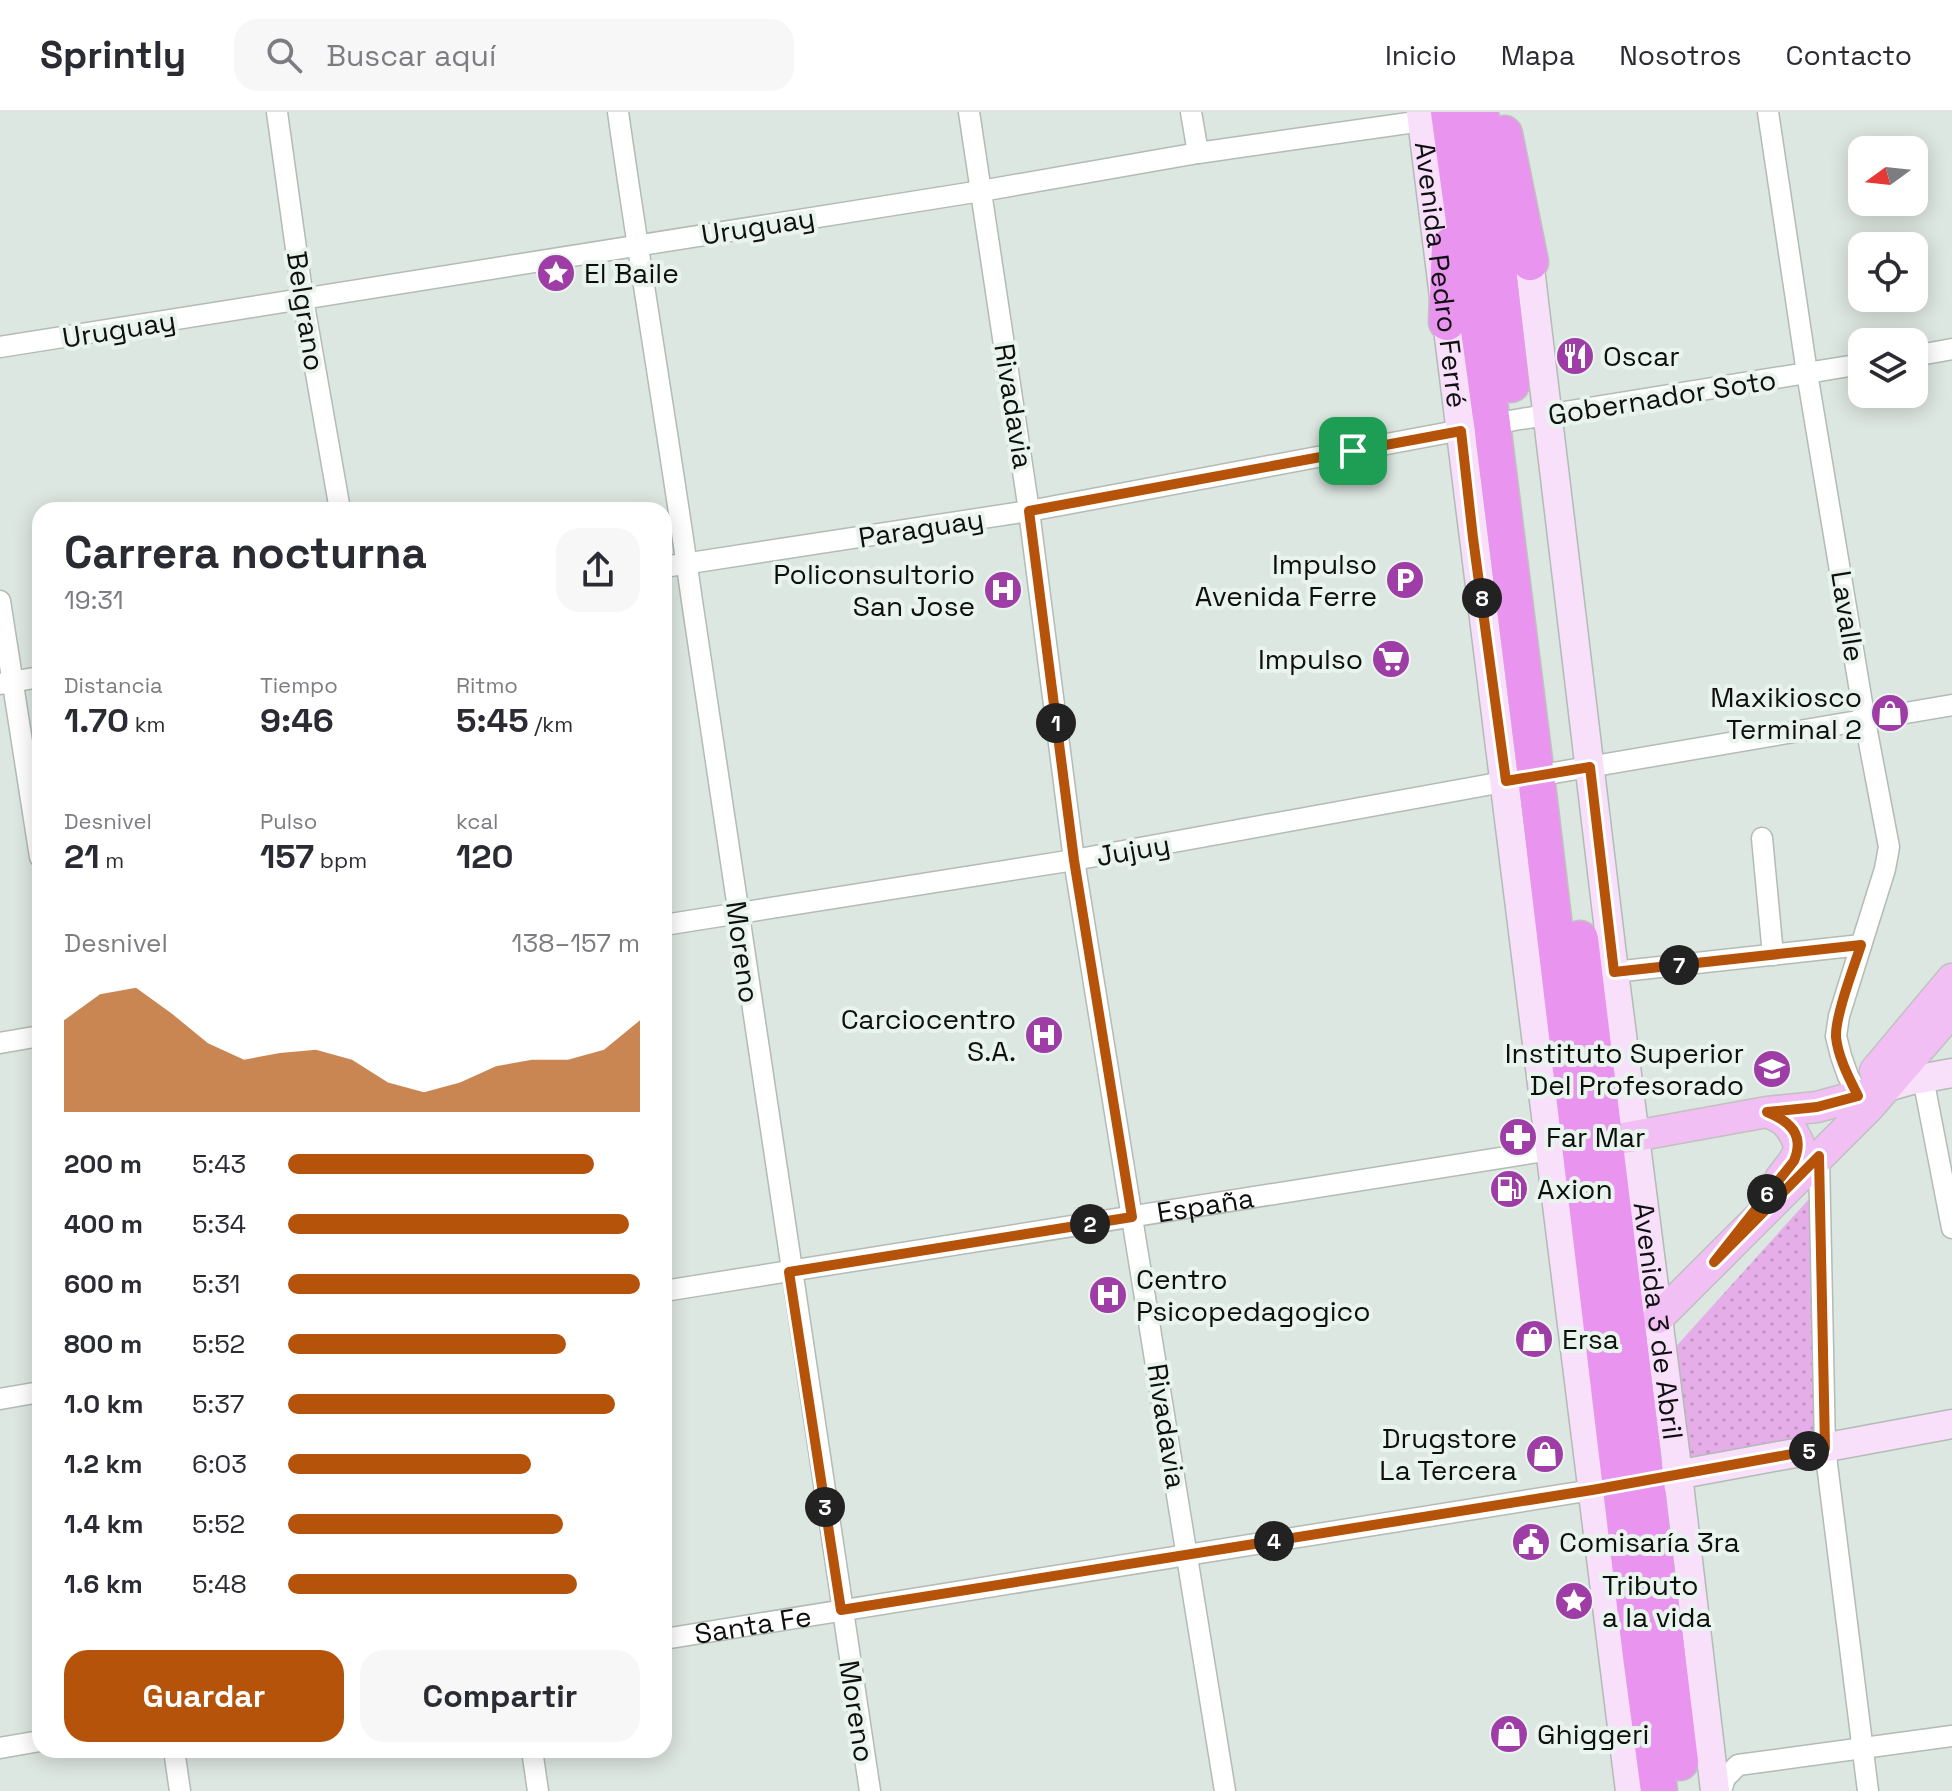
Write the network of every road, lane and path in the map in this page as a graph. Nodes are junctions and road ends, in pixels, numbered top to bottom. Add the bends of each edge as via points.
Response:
1 (277, 112) edge
2 (618, 112) edge
3 (969, 112) edge
4 (1191, 112) edge
5 (1480, 112) edge
6 (1499, 112) edge
7 (1511, 112) edge
8 (1768, 112) edge
9 (1435, 114) edge
10 (1198, 153) junction
11 (981, 191) junction
12 (637, 245) junction
13 (1530, 262) junction
14 (303, 299) junction
15 (1447, 322) joint
16 (0, 347) edge
17 (1952, 349) edge
18 (1928, 353) edge
19 (1848, 366) edge
20 (1807, 373) junction
21 (1504, 423) junction
22 (339, 502) edge
23 (1029, 511) junction
24 (687, 563) junction
25 (672, 566) edge
26 (0, 601) edge
27 (32, 678) edge
28 (6, 683) edge
29 (1952, 705) edge
30 (1865, 721) junction
31 (1548, 774) junction
32 (32, 816) edge
33 (1762, 838) dead end
34 (1074, 860) junction
35 (738, 912) junction
36 (672, 924) edge
37 (1861, 945) junction
38 (1773, 955) junction
39 (1614, 972) junction
40 (1952, 979) edge
41 (1952, 1011) edge
42 (32, 1037) edge
43 (0, 1043) edge
44 (1952, 1073) edge
45 (1923, 1078) junction
46 (1870, 1097) junction
47 (1767, 1112) junction
48 (1592, 1144) junction
49 (1819, 1156) junction
50 (1132, 1217) junction
51 (1952, 1228) edge
52 (1714, 1262) junction
53 (789, 1272) junction
54 (672, 1290) edge
55 (1658, 1318) junction
56 (32, 1393) edge
57 (0, 1399) edge
58 (1952, 1424) edge
59 (1825, 1448) junction
60 (1634, 1482) junction
61 (1187, 1555) junction
62 (841, 1610) junction
63 (672, 1638) edge
64 (1952, 1736) edge
65 (32, 1742) edge
66 (0, 1748) edge
67 (1863, 1749) junction
68 (175, 1758) edge
69 (533, 1758) edge
70 (180, 1791) edge
71 (538, 1791) edge
72 (870, 1791) edge
73 (1225, 1791) edge
74 (1630, 1791) edge
75 (1659, 1791) edge
76 (1684, 1791) edge
77 (1718, 1791) edge
78 (1868, 1791) edge

1 - 14 street, Belgrano
2 - 12 street, Moreno
3 - 11 street, Rivadavia
4 - 10 street
5 - 21 highway, Avenida Pedro Ferré
6 - 13 highway
7 - 13 main road, Avenida Pedro Ferré
8 - 20 street, Lavalle
9 - 10 street, Uruguay
9 - 15 highway via 1450,265
9 - 21 highway, Avenida Pedro Ferré
10 - 11 street, Uruguay
11 - 12 street, Uruguay
11 - 23 street, Rivadavia
12 - 14 street, Uruguay
12 - 24 street, Moreno
13 - 21 main road, Avenida Pedro Ferré
14 - 16 street, Uruguay
14 - 22 street, Belgrano
15 - 21 main road, Avenida Pedro Ferré
17 - 18 street
19 - 20 street, Gobernador Soto
20 - 21 street, Gobernador Soto
20 - 30 street, Lavalle
21 - 23 street, Paraguay
21 - 31 highway, Avenida Pedro Ferré
21 - 31 main road, Avenida Pedro Ferré via 1473,538
23 - 24 street, Paraguay
23 - 34 street, Rivadavia
24 - 25 street, Paraguay
24 - 35 street, Moreno
26 - 28 street
27 - 28 street
28 - 32 street
29 - 30 street, Jujuy
30 - 31 street, Jujuy
30 - 37 street, Lavalle via 1889,847
31 - 34 street, Jujuy
31 - 39 main road, Avenida Pedro Ferré
31 - 48 highway, Avenida Pedro Ferré
31 - 48 main road, Avenida Pedro Ferré
33 - 38 street
34 - 35 street, Jujuy
34 - 50 street, Rivadavia
35 - 36 street, Jujuy
35 - 53 street, Moreno
37 - 38 street
37 - 46 street, Lavalle via 1836,1036 1848,1076
38 - 39 street
39 - 48 main road, Avenida Pedro Ferré
40 - 46 main road via 1908,1030
41 - 46 main road
42 - 43 street
44 - 45 main road
45 - 46 main road
45 - 51 street
46 - 47 main road
46 - 49 main road
47 - 48 main road
47 - 52 main road via 1790,1125 1798,1151
48 - 50 street, España
48 - 55 main road, Avenida 3 de Abril
48 - 60 highway, Avenida 3 de Abril
48 - 60 main road via 1572,1324
49 - 52 main road
49 - 59 street
50 - 53 street, España
50 - 61 street, Rivadavia
52 - 55 main road
53 - 54 street, España
53 - 62 street, Moreno
55 - 60 main road, Avenida 3 de Abril
56 - 57 street
58 - 59 main road
59 - 60 main road
59 - 67 street
60 - 61 street, Santa Fe
60 - 74 main road, Avenida 3 de Abril
60 - 75 highway, Avenida 3 de Abril
60 - 76 highway, Avenida 3 de Abril
60 - 77 main road, Avenida 3 de Abril
61 - 62 street, Santa Fe
61 - 73 street, Rivadavia
62 - 63 street, Santa Fe
62 - 72 street, Moreno
64 - 67 street
65 - 66 street
67 - 77 street via 1738,1765
67 - 78 street
68 - 70 street
69 - 71 street

